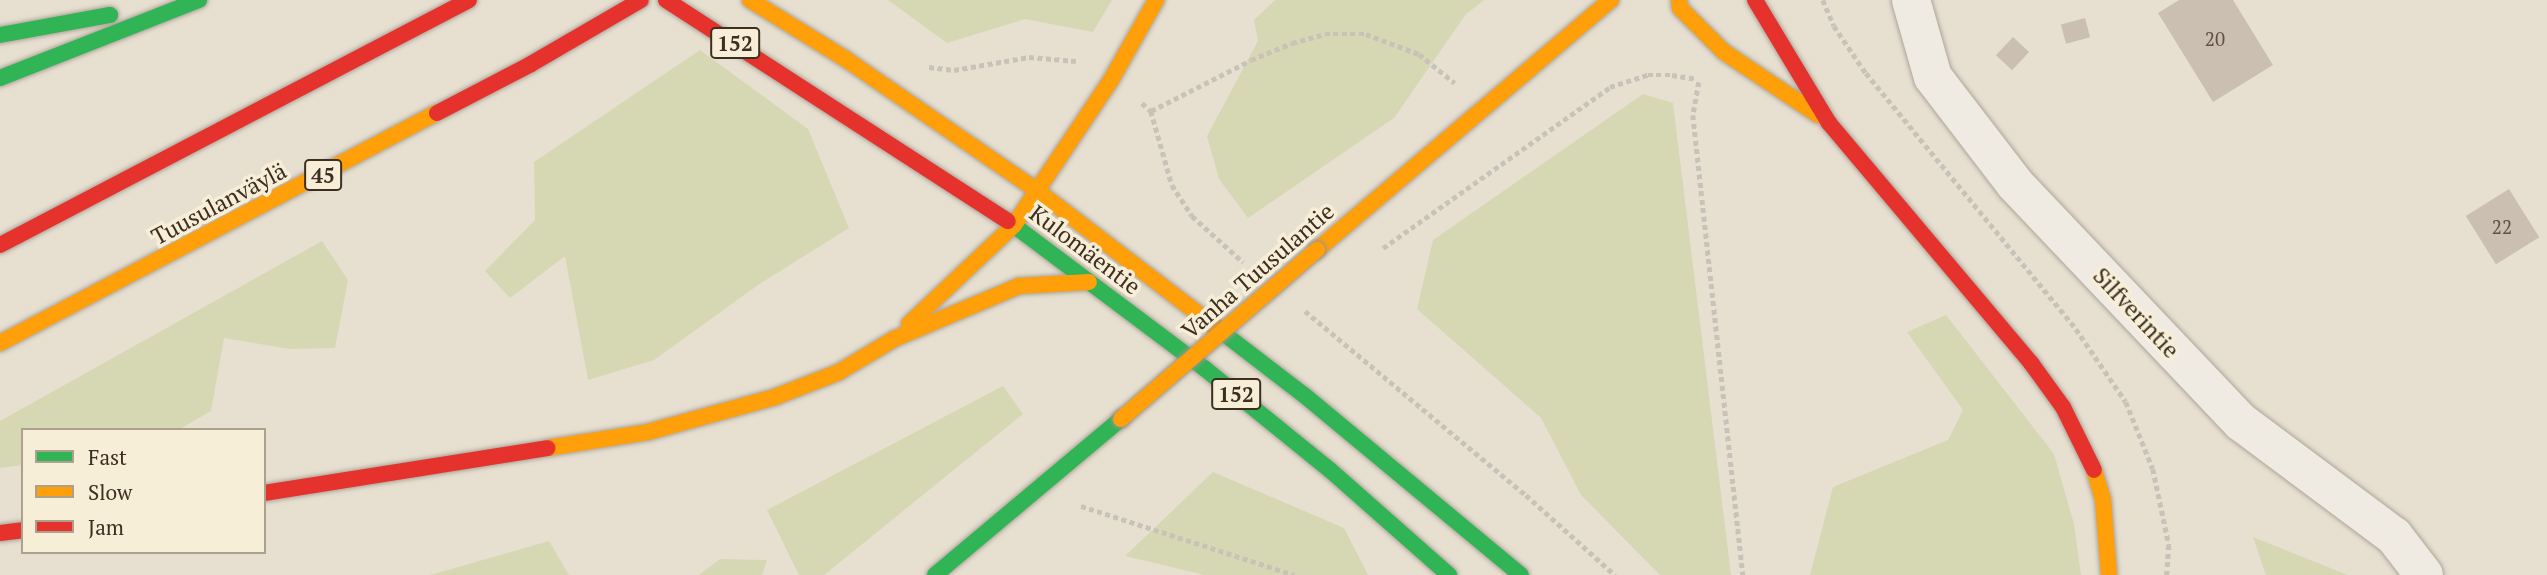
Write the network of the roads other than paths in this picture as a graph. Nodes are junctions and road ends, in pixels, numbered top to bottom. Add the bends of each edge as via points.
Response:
1 (173, 0) edge
2 (199, 0) edge
3 (469, 0) edge
4 (641, 0) edge
5 (666, 0) edge
6 (750, 0) edge
7 (1156, 0) edge
8 (1611, 0) edge
9 (1679, 0) edge
10 (1755, 0) edge
11 (1911, 0) edge
12 (0, 35) edge
13 (0, 78) edge
14 (1829, 123) junction
15 (1039, 192) junction
16 (1014, 225) junction
17 (0, 245) edge
18 (1089, 282) junction
19 (894, 339) junction
20 (0, 343) edge
21 (266, 493) edge
22 (21, 530) edge
23 (0, 533) edge
24 (935, 575) edge
25 (1449, 575) edge
26 (1521, 575) edge
27 (2109, 575) edge
28 (2424, 575) edge

1 - 12 main road
2 - 13 main road
3 - 17 main road
4 - 20 main road, Tuusulanväylä / 45 via 531,64
5 - 16 main road, Kulomäentie / 152
6 - 15 main road, Kulomäentie / 152 via 847,60
7 - 15 main road
8 - 24 main road, Vanha Tuusulantie, bridge
9 - 14 main road via 1680,8 1724,52
10 - 14 main road
11 - 28 street, Silfverintie via 1933,77 2015,184 2241,422 2394,536
14 - 27 main road via 2063,407 2091,461 2103,500
15 - 16 main road
15 - 26 main road, Kulomäentie / 152 via 1304,394
16 - 18 main road, Kulomäentie / 152
16 - 19 main road
18 - 19 main road via 1019,286
18 - 25 main road, Kulomäentie / 152 via 1330,470
19 - 21 main road via 839,372 775,397 648,432
22 - 23 main road

